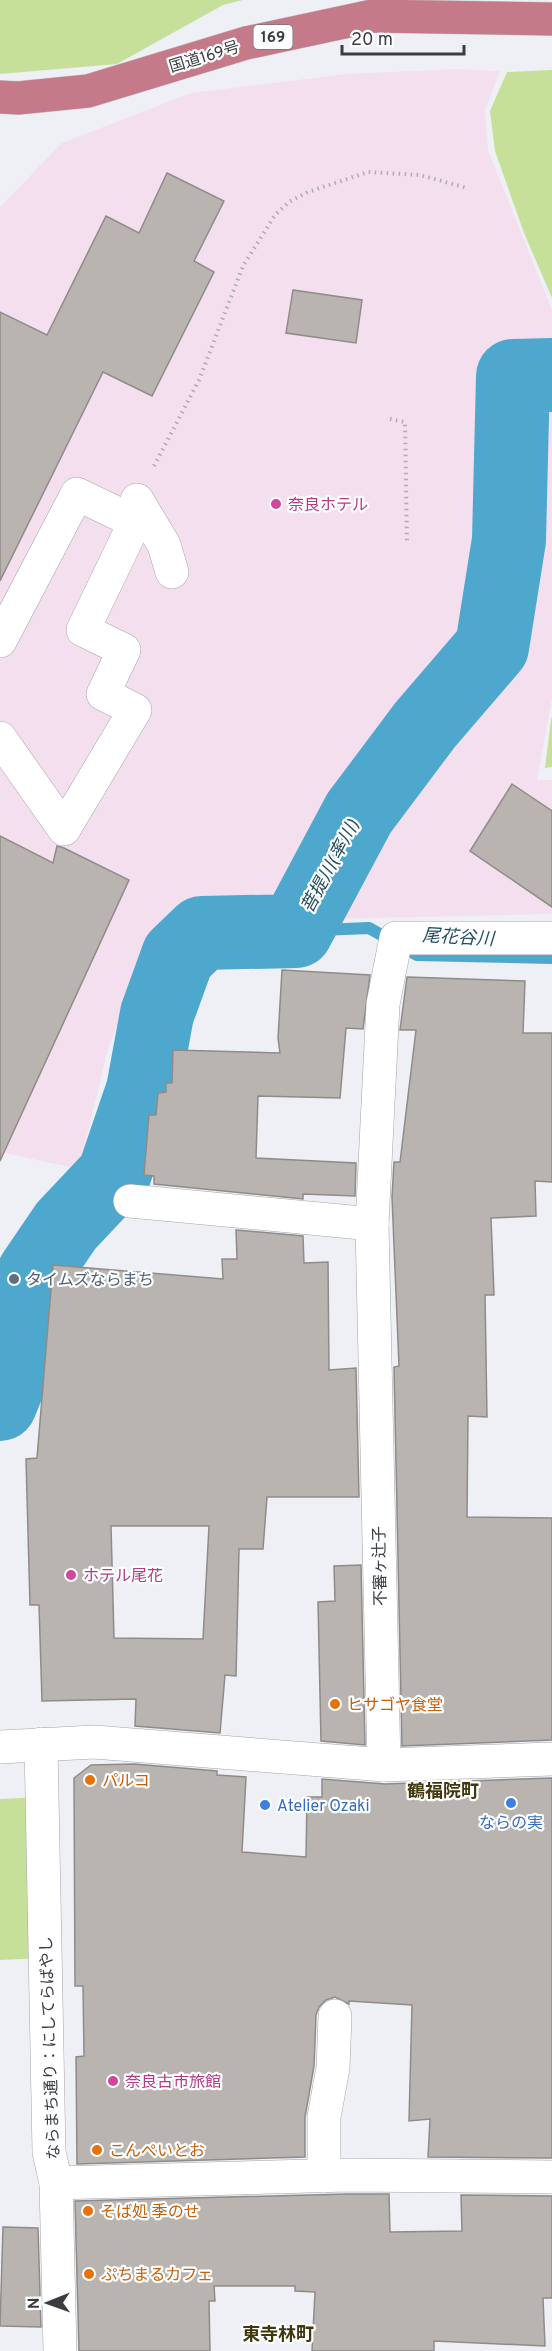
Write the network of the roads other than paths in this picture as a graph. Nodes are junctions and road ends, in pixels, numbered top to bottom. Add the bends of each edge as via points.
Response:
1 (377, 8) edge
2 (552, 19) edge
3 (0, 97) edge
4 (136, 500) road end
5 (172, 572) dead end
6 (0, 641) edge
7 (0, 738) edge
8 (552, 938) edge
9 (130, 1201) dead end
10 (372, 1224) junction
11 (41, 1744) junction
12 (0, 1747) edge
13 (552, 1759) edge
14 (384, 1765) junction
15 (335, 2016) dead end
16 (324, 2176) junction
17 (552, 2177) edge
18 (56, 2183) junction
19 (60, 2351) edge

1 - 2 highway, 国道169号 / 169
1 - 3 highway, 国道169号 / 169 via 88,91
4 - 5 street via 164,545
6 - 7 street via 77,494 135,522 83,630 124,650 103,694 135,710 64,829
8 - 10 street, 不審ヶ辻子 via 396,938 383,1004
9 - 10 street
10 - 14 street, 不審ヶ辻子
11 - 12 street
11 - 14 street via 94,1742
11 - 18 street, ならまち通り：にしてらばやし via 49,2152
13 - 14 street
15 - 16 street via 333,2068 324,2117
16 - 17 street
16 - 18 street
18 - 19 street, ならまち通り：にしてらばやし

